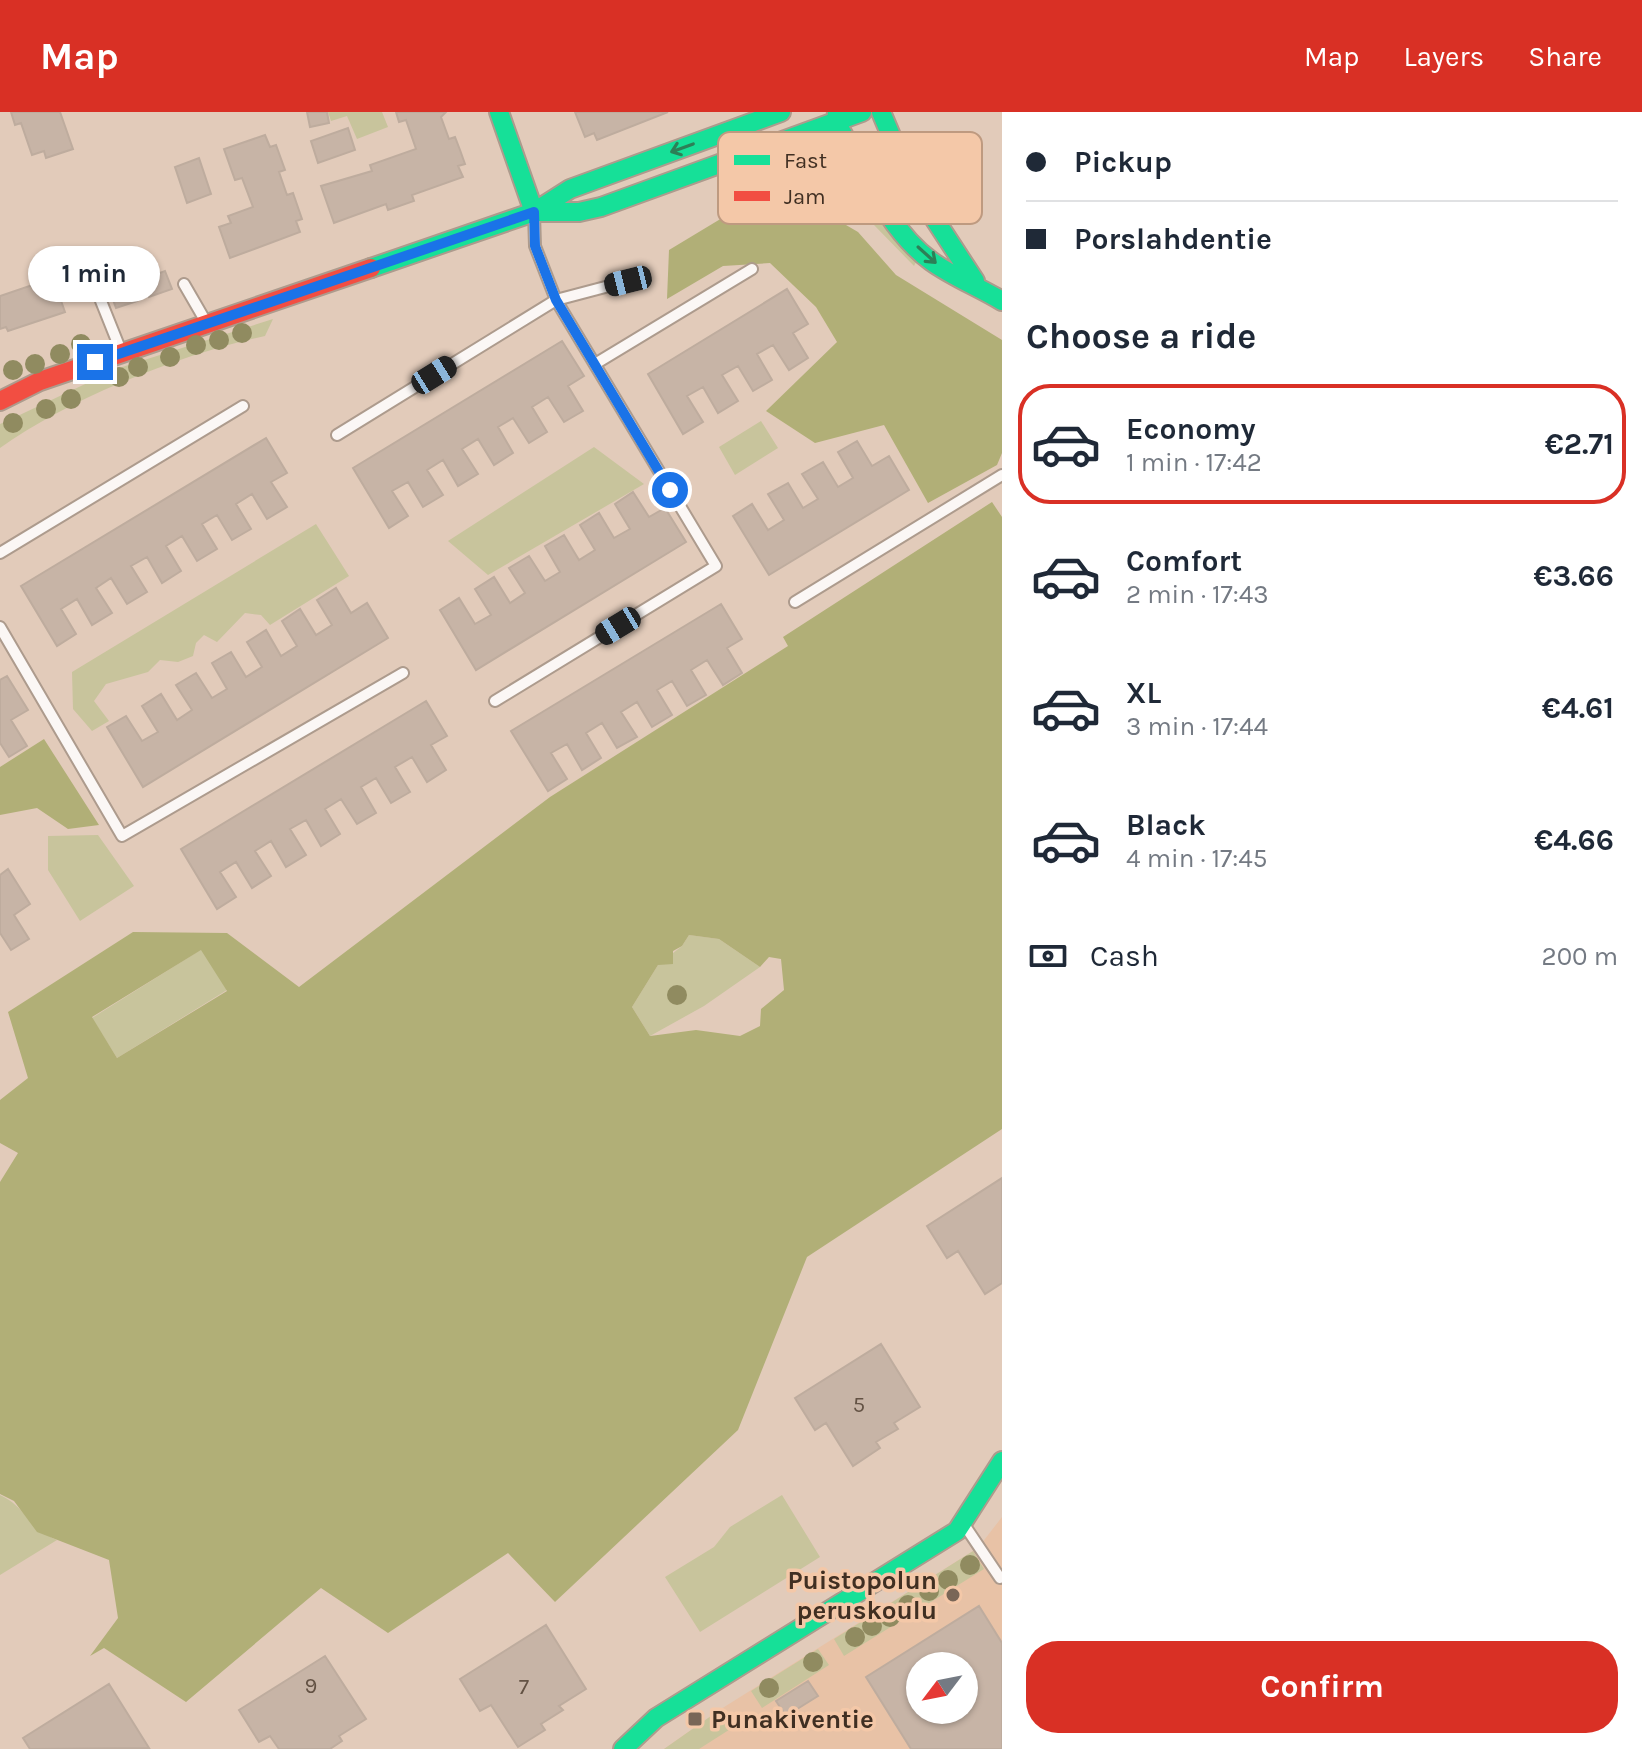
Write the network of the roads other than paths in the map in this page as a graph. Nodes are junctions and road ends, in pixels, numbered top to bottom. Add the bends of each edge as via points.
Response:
1 (499, 112) edge
2 (781, 112) edge
3 (862, 112) edge
4 (881, 112) edge
5 (836, 117) edge
6 (726, 132) edge
7 (797, 132) edge
8 (889, 132) edge
9 (718, 135) edge
10 (718, 162) edge
11 (534, 212) junction
12 (900, 224) edge
13 (938, 224) edge
14 (752, 269) dead end
15 (628, 281) dead end
16 (184, 284) dead end
17 (977, 285) junction
18 (556, 300) junction
19 (101, 301) dead end
20 (1002, 301) edge
21 (207, 324) junction
22 (122, 352) junction
23 (595, 364) junction
24 (0, 401) edge
25 (243, 406) dead end
26 (337, 435) dead end
27 (1000, 481) edge
28 (0, 553) edge
29 (795, 602) dead end
30 (1, 631) edge
31 (403, 673) dead end
32 (495, 701) dead end
33 (1002, 1461) edge
34 (964, 1524) junction
35 (1000, 1578) dead end
36 (623, 1749) edge

1 - 11 street
2 -> 6 street
3 - 5 street
4 - 8 street
5 - 7 street
9 -> 11 street via 570,189
10 - 11 street via 601,207
11 - 18 lane via 535,246
11 - 21 street
12 -> 17 street via 929,260
13 - 17 street
14 - 23 lane
15 - 18 lane
16 - 21 lane
17 - 20 street
18 - 23 lane
18 - 26 lane
19 - 22 lane
21 - 22 street
22 - 24 street
23 - 32 lane via 716,566
25 - 28 lane
27 - 29 lane
30 - 31 lane via 122,836
33 - 34 street
34 - 35 lane
34 - 36 street via 656,1718

